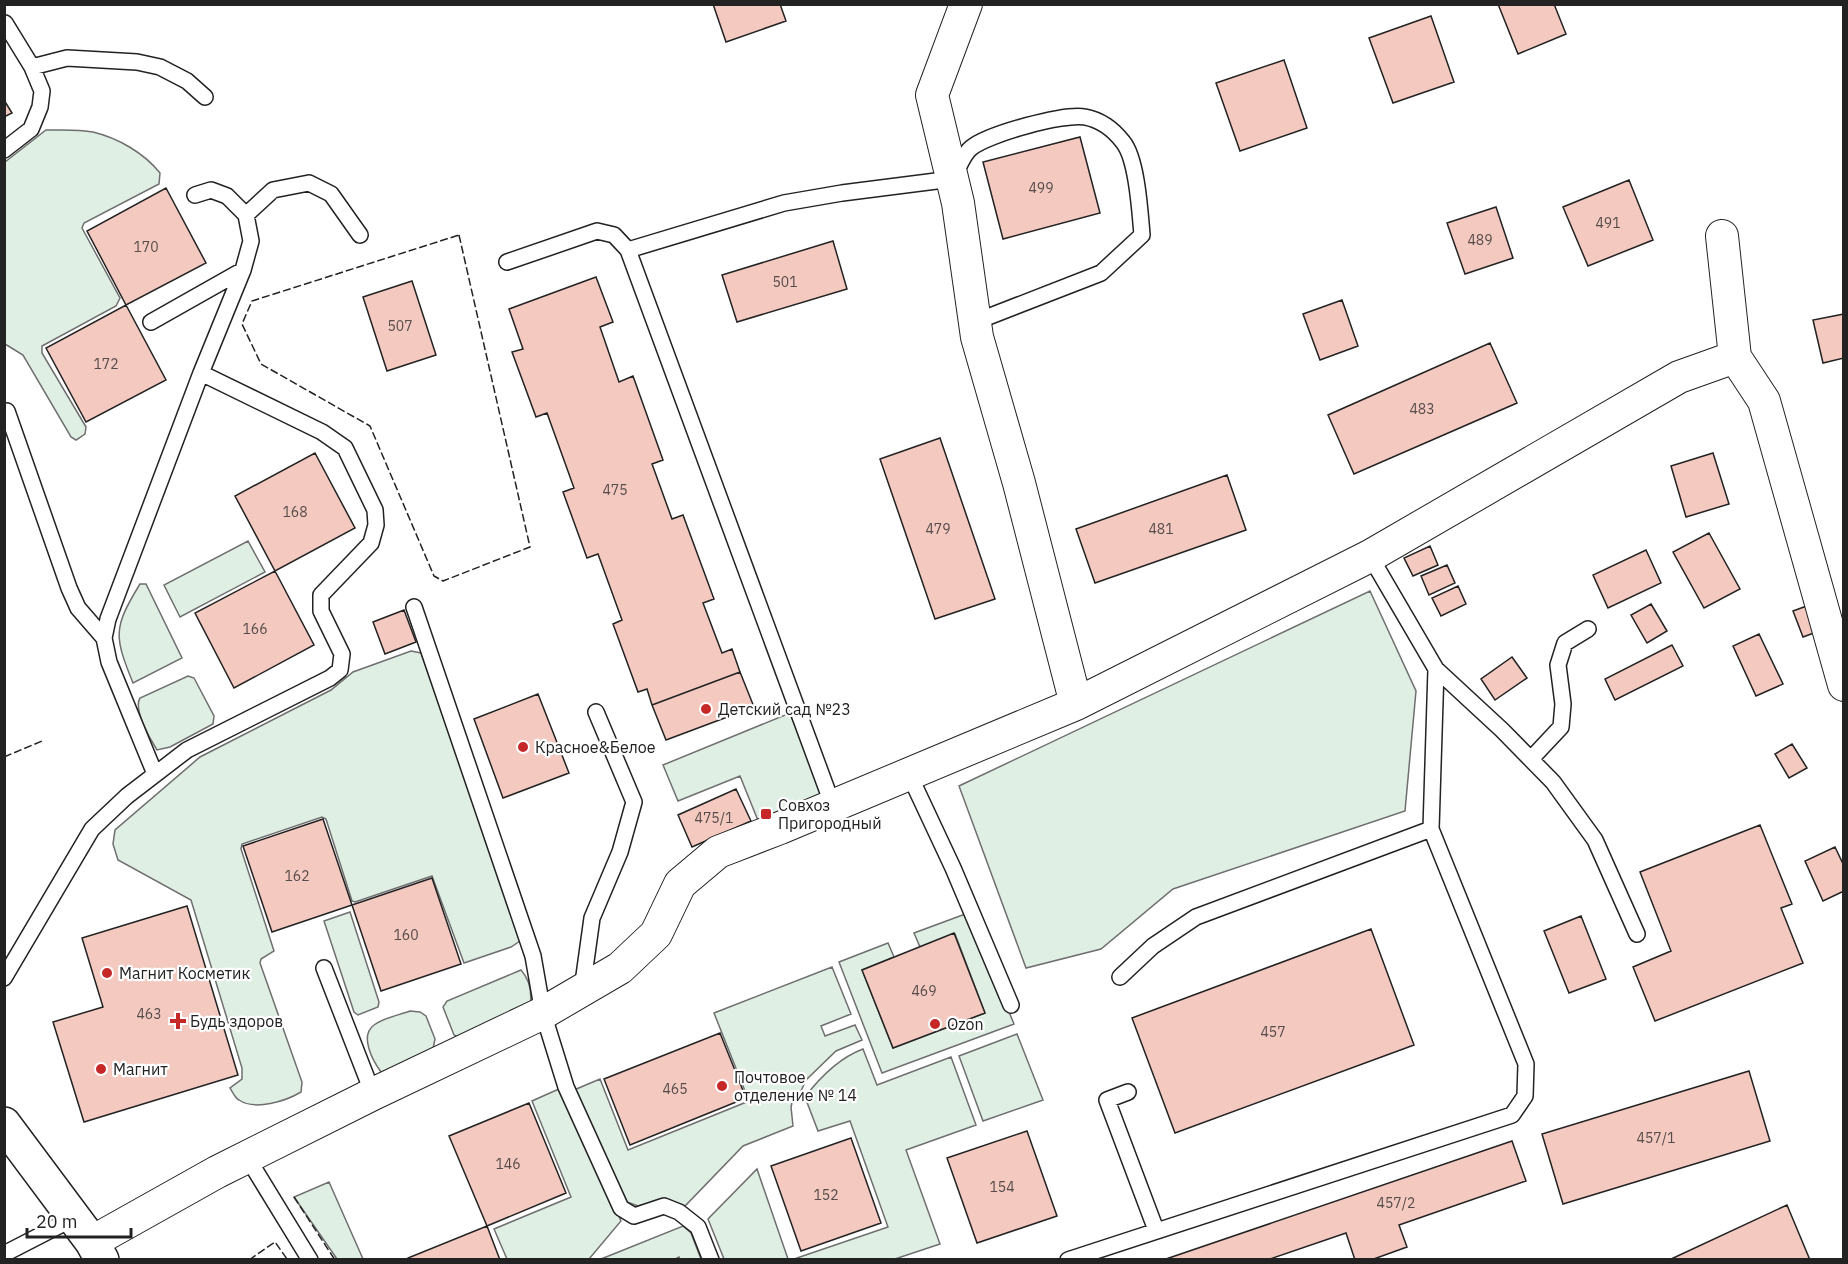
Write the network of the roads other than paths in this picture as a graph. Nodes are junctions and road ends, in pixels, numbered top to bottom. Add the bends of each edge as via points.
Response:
1 (966, 4) edge
2 (5, 23) edge
3 (32, 67) junction
4 (204, 97) dead end
5 (4, 150) edge
6 (952, 179) junction
7 (195, 195) dead end
8 (246, 214) junction
9 (360, 235) dead end
10 (1722, 236) dead end
11 (628, 250) junction
12 (507, 262) dead end
13 (243, 270) junction
14 (151, 322) dead end
15 (975, 322) junction
16 (1735, 357) junction
17 (201, 373) junction
18 (8, 411) dead end
19 (1370, 556) junction
20 (414, 607) dead end
21 (1587, 629) dead end
22 (104, 638) junction
23 (1436, 669) junction
24 (1844, 685) edge
25 (1076, 704) junction
26 (596, 712) dead end
27 (1531, 759) junction
28 (155, 774) junction
29 (909, 774) junction
30 (833, 806) junction
31 (1431, 829) junction
32 (1637, 934) dead end
33 (324, 968) dead end
34 (1120, 977) dead end
35 (4, 978) edge
36 (582, 990) junction
37 (1011, 1005) dead end
38 (543, 1013) junction
39 (1128, 1092) dead end
40 (373, 1094) junction
41 (4, 1124) edge
42 (247, 1157) junction
43 (1156, 1230) junction
44 (89, 1240) edge
45 (4, 1254) edge
46 (310, 1260) edge
47 (711, 1260) edge
48 (1068, 1260) edge

1 - 6 street via 932,95
2 - 3 lane
3 - 4 lane via 67,58 137,62 160,67 187,81
3 - 5 lane via 42,91 40,107 31,129
6 - 11 lane via 784,203
6 - 15 street
6 - 15 lane via 970,148 990,137 1044,121 1084,116 1107,125 1125,144 1137,185 1142,235 1101,273
7 - 8 lane via 210,190 227,196
8 - 9 lane via 273,190 309,183 331,194
8 - 13 lane via 250,241
10 - 16 street
11 - 12 lane via 614,235 597,231
11 - 30 lane
13 - 14 lane
13 - 17 lane
15 - 25 street
16 - 19 street via 1679,377
16 - 24 street via 1764,401
17 - 22 lane
17 - 28 lane via 322,432 345,448 375,510 376,525 371,543 321,595 321,611 342,654 340,670 187,750
18 - 22 lane via 69,588 78,608
19 - 23 lane
19 - 25 street
20 - 38 lane via 533,956
21 - 27 lane via 1565,643 1558,665 1563,704 1560,727
22 - 28 lane via 109,662
23 - 27 lane
23 - 31 lane
25 - 29 street
26 - 36 lane via 634,802 620,852 592,918
27 - 32 lane via 1553,782 1595,840
28 - 35 lane via 92,829
29 - 30 street
29 - 37 lane
30 - 36 street via 718,852 680,884 656,934 620,968
31 - 34 lane via 1196,917 1153,946
31 - 43 lane via 1526,1064 1525,1096 1512,1115
33 - 40 lane
36 - 38 street
38 - 40 street
38 - 47 lane via 566,1087 621,1208 634,1216 664,1206 679,1212 698,1227
39 - 43 lane via 1107,1100
40 - 42 street
41 - 44 street
42 - 44 street
42 - 46 lane
43 - 48 lane
44 - 45 lane

